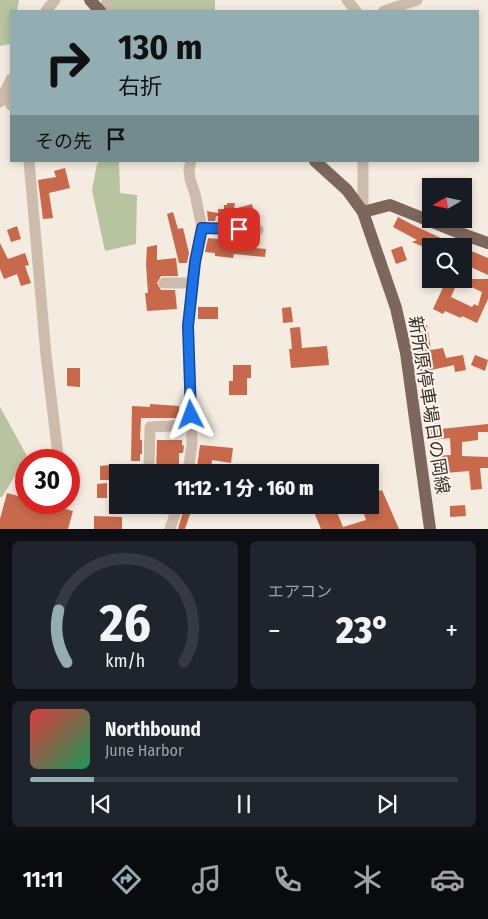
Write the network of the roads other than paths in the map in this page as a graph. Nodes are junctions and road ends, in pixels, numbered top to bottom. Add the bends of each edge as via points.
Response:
1 (55, 0) edge
2 (90, 0) edge
3 (417, 0) edge
4 (47, 10) edge
5 (99, 10) edge
6 (387, 10) edge
7 (10, 81) edge
8 (6, 90) junction
9 (0, 102) edge
10 (10, 102) edge
11 (30, 162) edge
12 (191, 162) edge
13 (315, 162) edge
14 (363, 162) edge
15 (363, 212) junction
16 (202, 228) junction
17 (258, 230) dead end
18 (488, 242) edge
19 (164, 283) dead end
20 (193, 283) junction
21 (191, 425) junction
22 (57, 449) edge
23 (149, 464) edge
24 (189, 464) edge
25 (175, 514) edge
26 (170, 529) edge
27 (430, 529) edge

1 - 4 street
2 - 5 main road
3 - 6 street
7 - 8 street
8 - 9 street
8 - 10 street
11 - 22 street
12 - 16 street via 190,179
13 - 15 main road, 新所原停車場日の岡線 via 347,190
14 - 15 street
15 - 18 main road via 390,205
15 - 27 main road, 新所原停車場日の岡線 via 396,308 406,353
16 - 17 street
16 - 20 street
19 - 20 street
20 - 21 street via 188,326
21 - 23 street via 150,427
21 - 24 street
25 - 26 street

